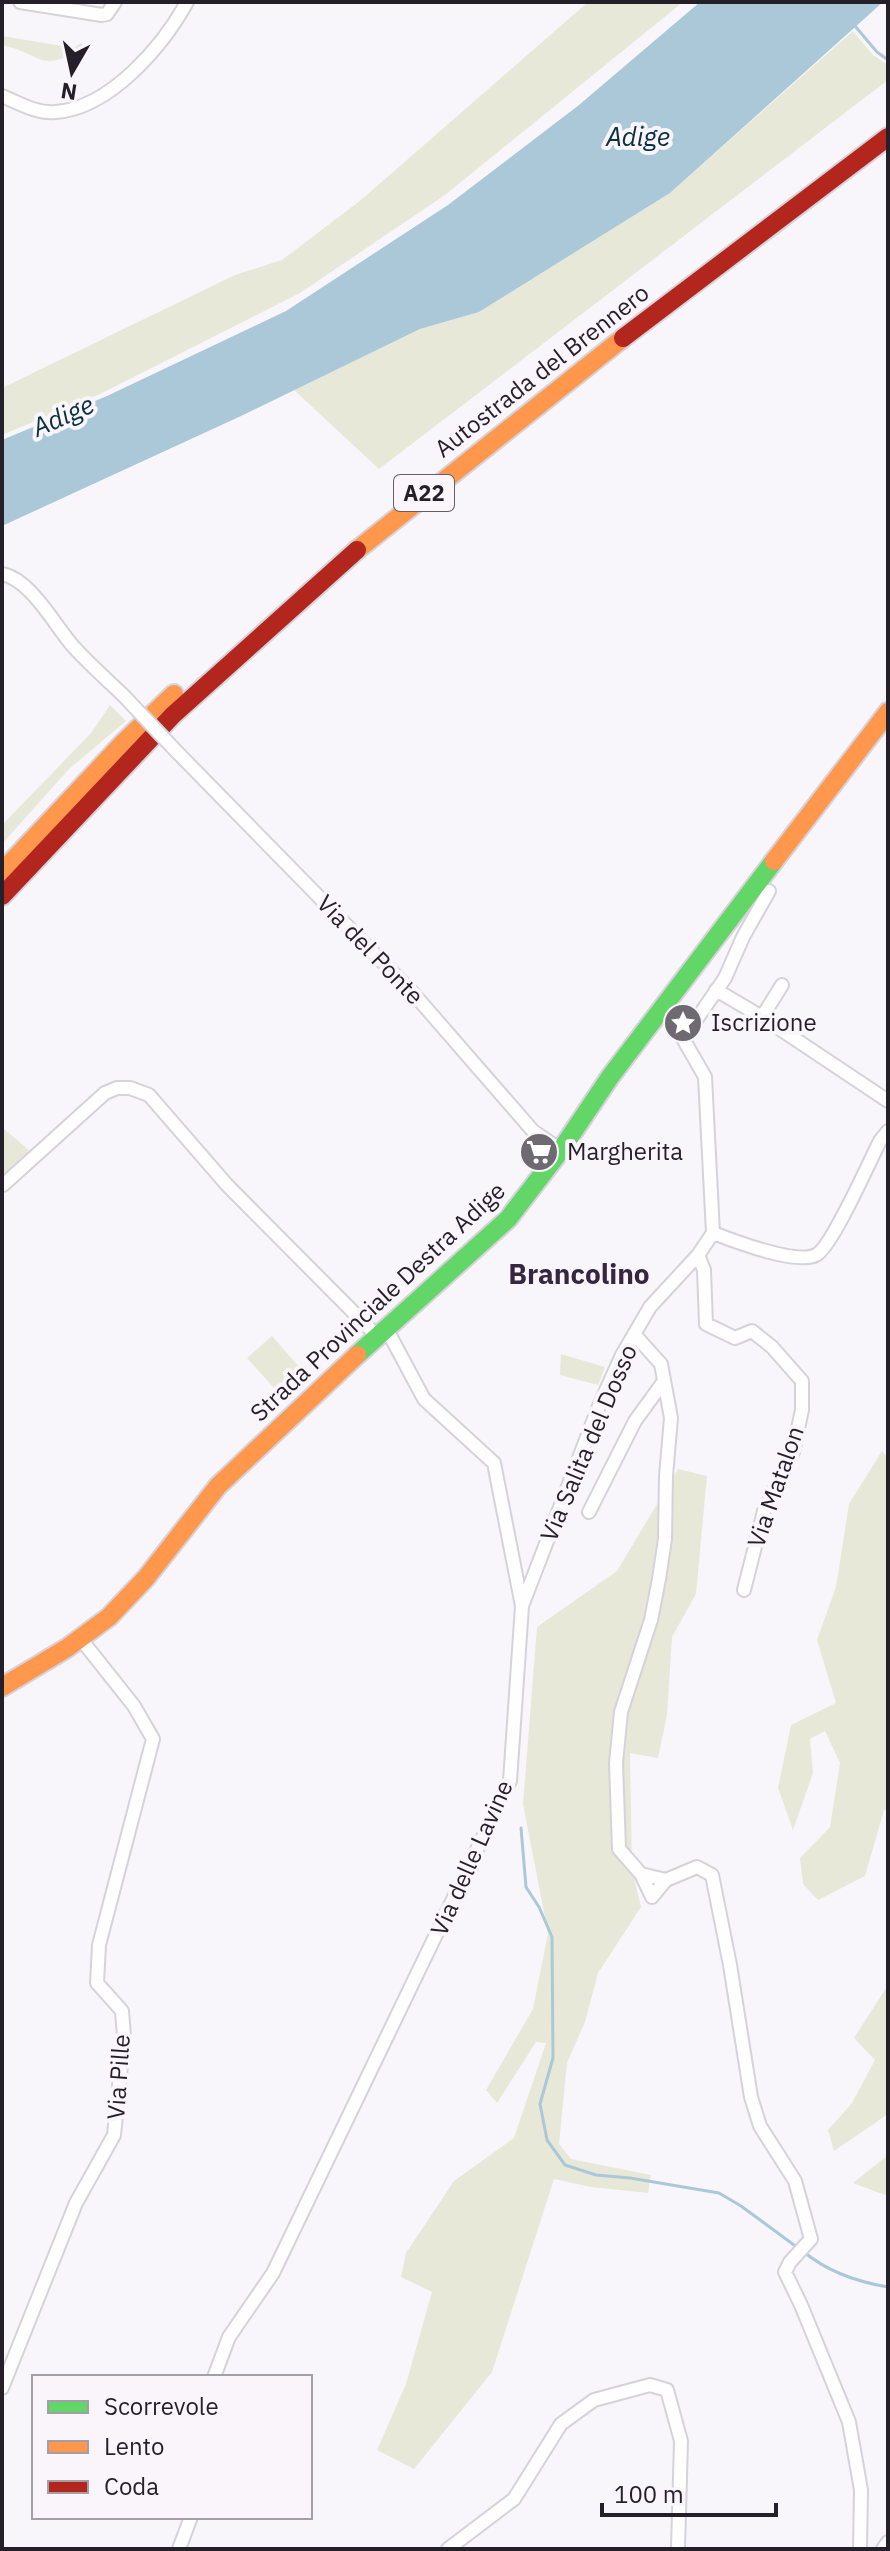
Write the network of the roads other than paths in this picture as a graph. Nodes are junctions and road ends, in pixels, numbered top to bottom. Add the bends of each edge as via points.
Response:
1 (20, 2) edge
2 (115, 2) edge
3 (187, 2) edge
4 (40, 4) edge
5 (2, 96) edge
6 (888, 120) edge
7 (888, 137) edge
8 (2, 574) edge
9 (888, 712) edge
10 (21, 851) junction
11 (2, 862) edge
12 (2, 872) edge
13 (769, 891) dead end
14 (3, 896) edge
15 (782, 985) dead end
16 (716, 990) junction
17 (661, 1009) junction
18 (762, 1017) junction
19 (681, 1035) junction
20 (888, 1101) edge
21 (888, 1131) edge
22 (561, 1150) junction
23 (3, 1185) edge
24 (713, 1233) junction
25 (698, 1255) junction
26 (382, 1332) junction
27 (634, 1334) junction
28 (664, 1381) junction
29 (589, 1512) dead end
30 (744, 1590) dead end
31 (522, 1606) junction
32 (80, 1638) junction
33 (2, 1687) edge
34 (641, 1874) junction
35 (666, 1880) junction
36 (215, 2375) edge
37 (2, 2388) edge
38 (190, 2519) edge
39 (888, 2542) edge
40 (179, 2549) edge
41 (448, 2549) edge
42 (678, 2549) edge
43 (860, 2549) edge
44 (883, 2549) edge

1 - 4 street
2 - 4 street via 107,14 97,15
3 - 5 street via 142,65 77,107 37,111
6 - 10 main road, Autostrada del Brennero / A22 via 345,539 135,731
7 - 14 main road, Autostrada del Brennero / A22 via 354,552 196,692
8 - 22 street, Via del Ponte, bridge via 29,590 74,647 413,993 533,1131
9 - 17 main road, Strada Provinciale Destra Adige
10 - 11 main road
10 - 12 main road, Autostrada del Brennero / A22
13 - 16 street
15 - 18 street
16 - 18 street
16 - 19 street
17 - 19 street
17 - 22 main road, Strada Provinciale Destra Adige
18 - 20 street
19 - 24 street via 705,1077
21 - 24 street via 836,1229 813,1257 778,1254
22 - 26 main road, Strada Provinciale Destra Adige via 508,1219
23 - 26 street, Via delle Lavine via 105,1093 140,1090 227,1185
24 - 25 street
25 - 27 street via 650,1307
25 - 30 street, Via Matalon via 704,1270 706,1324 735,1338 752,1331 802,1381 793,1452 764,1511
26 - 31 street, Via delle Lavine via 424,1399 494,1463
26 - 32 main road, Strada Provinciale Destra Adige via 218,1486 146,1578
27 - 28 street, Via Salita del Dosso via 661,1364
27 - 31 street, Via Salita del Dosso via 599,1406
28 - 29 street, Via Salita del Dosso via 635,1421
28 - 34 street, Via Salita del Dosso via 671,1418 665,1539 651,1620 621,1712 616,1763 619,1849
31 - 36 street, Via delle Lavine via 510,1781 273,2273 229,2337
32 - 33 main road, Strada Provinciale Destra Adige
32 - 37 street, Via Pille via 153,1739 99,1945 97,1983 122,2011 124,2036 114,2135 76,2203
34 - 35 street
34 - 35 street via 652,1897
35 - 43 street via 697,1867 712,1875 751,2097 760,2126 795,2181 811,2239 785,2272 849,2422 861,2490
38 - 40 street
39 - 44 street
41 - 42 street via 514,2499 561,2424 594,2400 650,2385 667,2390 681,2441

